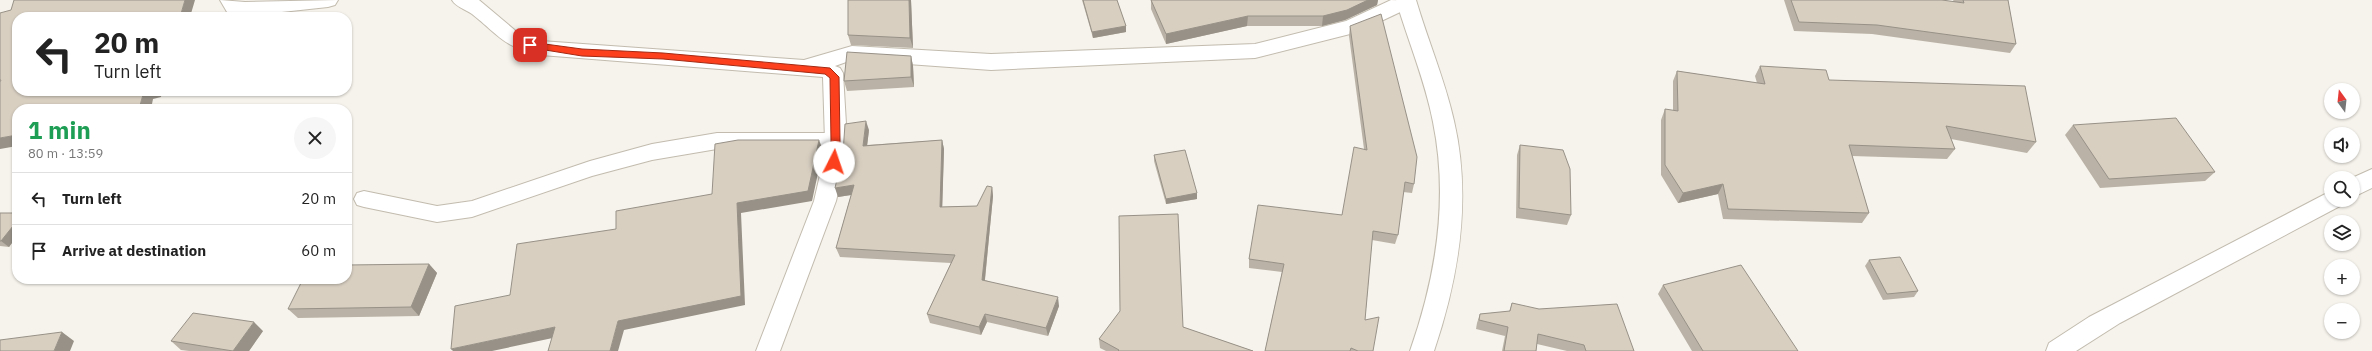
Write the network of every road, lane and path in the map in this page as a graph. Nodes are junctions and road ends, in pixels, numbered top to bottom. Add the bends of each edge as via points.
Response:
1 (230, 0) edge
2 (328, 0) edge
3 (462, 0) edge
4 (1406, 0) edge
5 (803, 68) junction
6 (836, 141) junction
7 (2372, 178) edge
8 (2360, 184) edge
9 (364, 199) dead end
10 (2324, 204) edge
11 (768, 351) edge
12 (1422, 351) edge
13 (2058, 351) edge

1 - 2 street via 234,7 245,9
3 - 5 street via 475,4 505,33 520,42 540,48
4 - 5 street via 1351,27 1255,51 991,62 852,53
4 - 12 street via 1444,120 1452,171 1452,222 1448,263
5 - 6 street via 823,69 833,74
6 - 9 lane via 716,141 652,152 590,169 472,209 438,214
6 - 11 street via 825,202
7 - 8 street
10 - 13 street via 2130,306 2072,339

